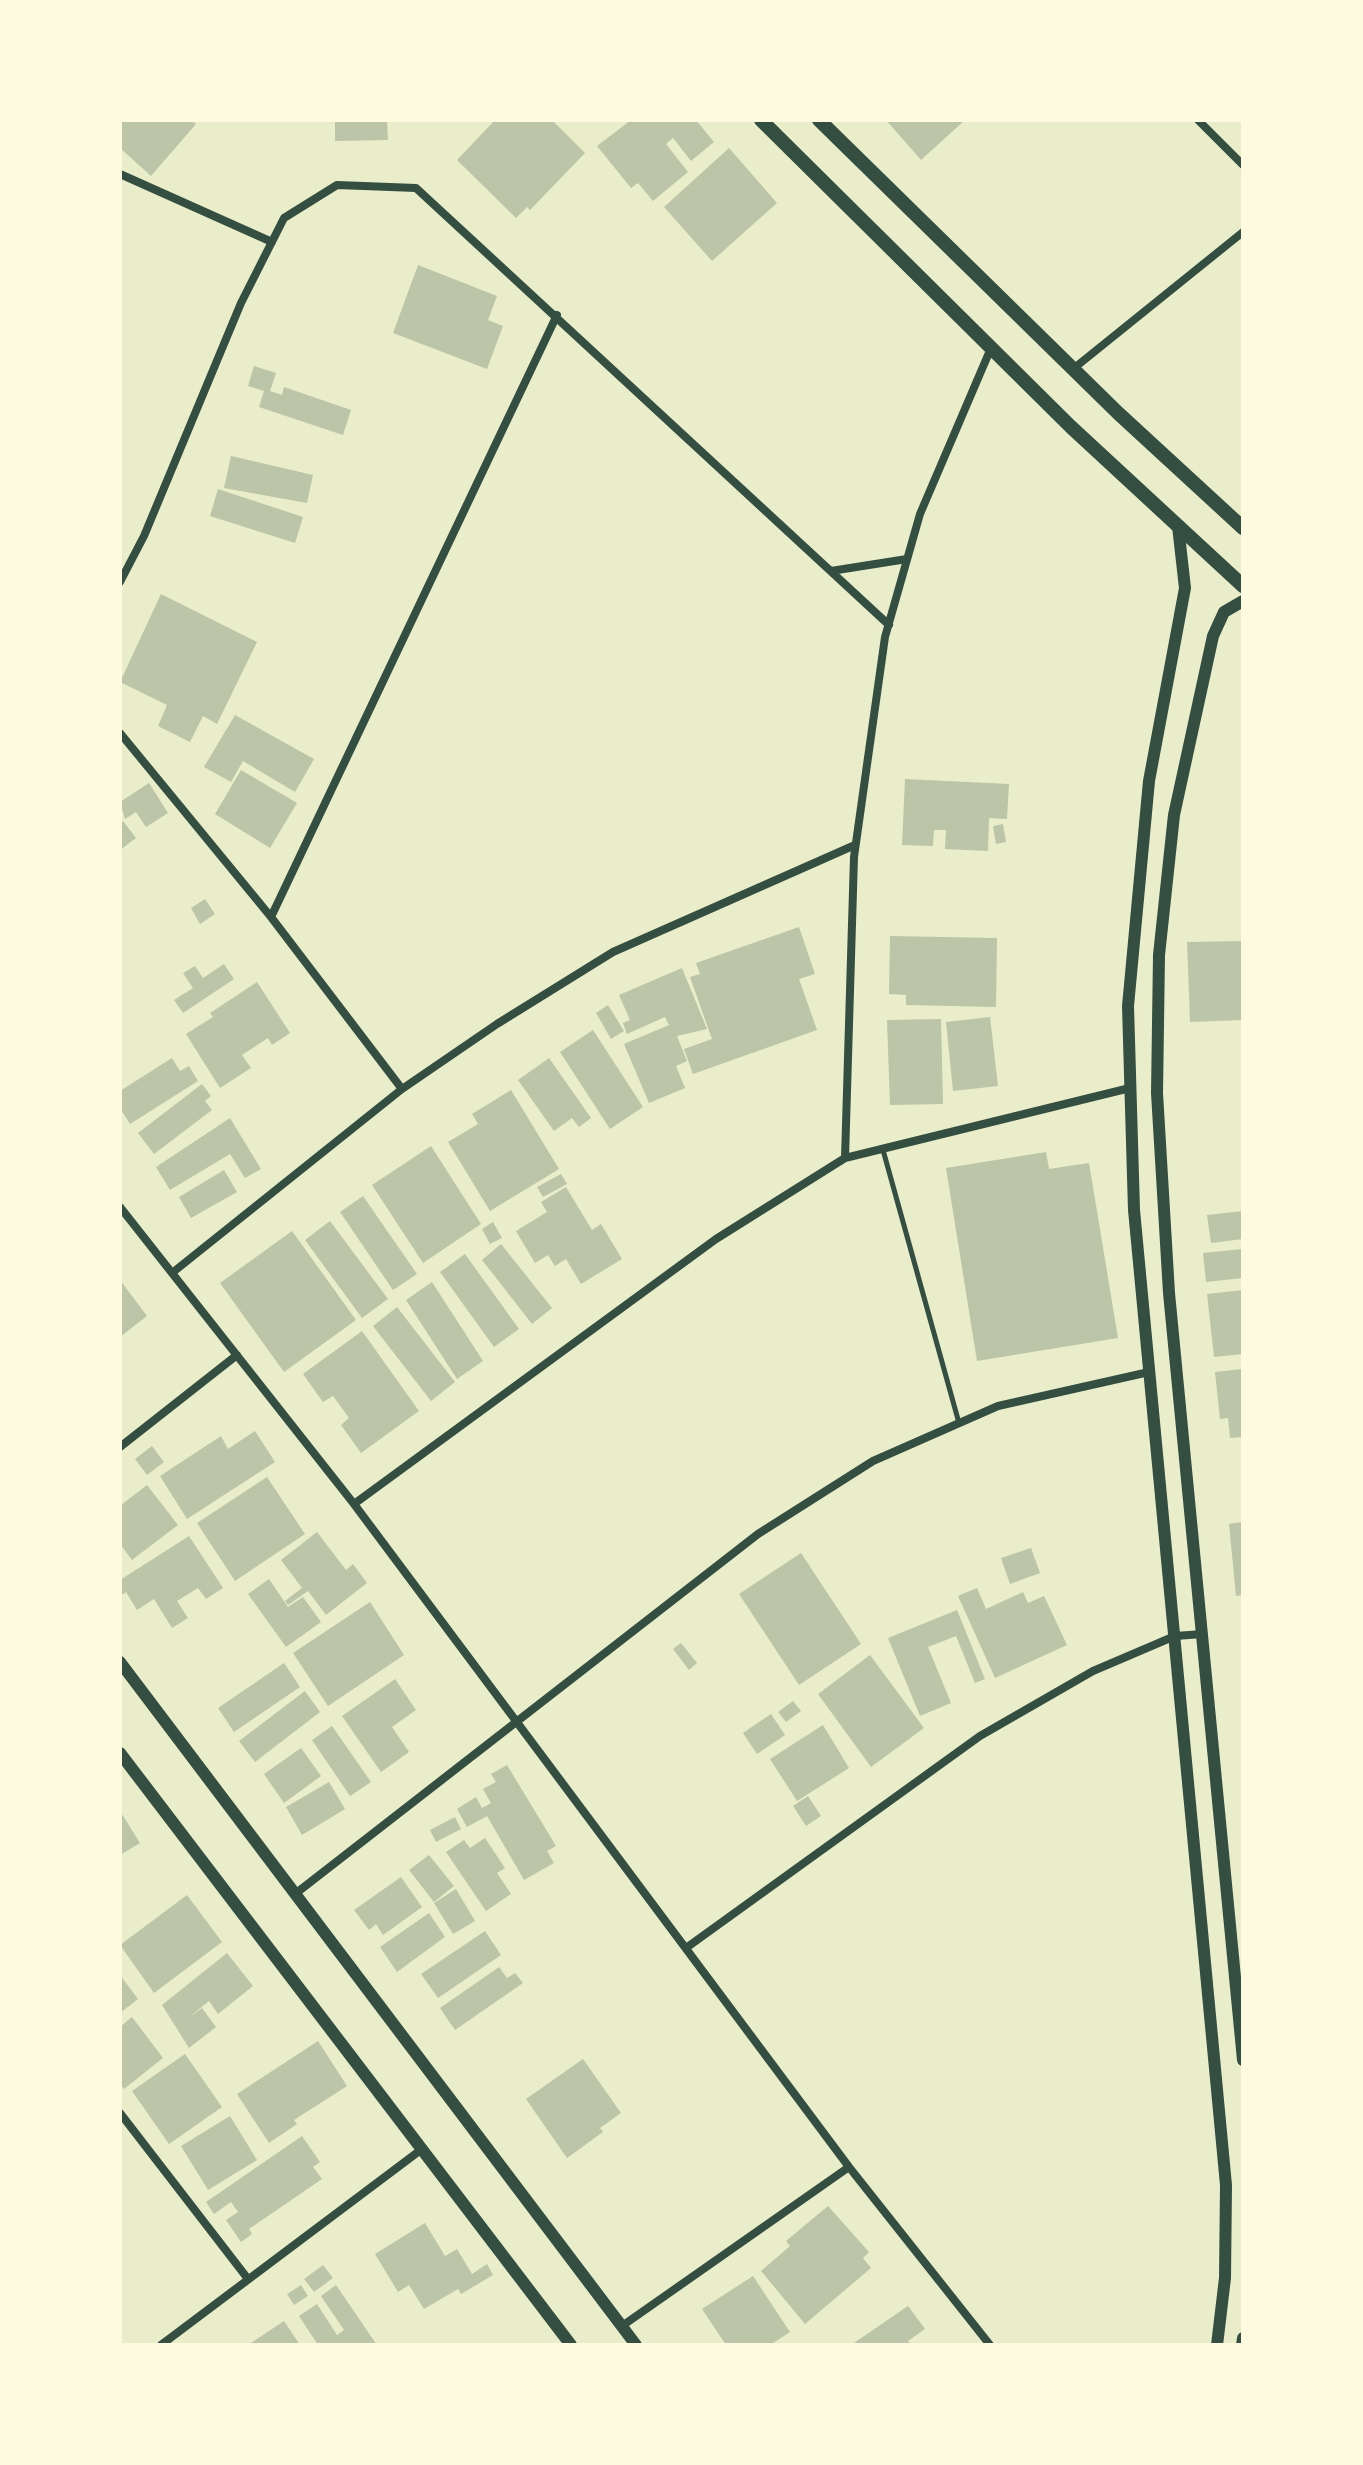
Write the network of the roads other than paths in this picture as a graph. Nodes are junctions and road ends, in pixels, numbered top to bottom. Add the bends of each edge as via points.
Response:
1 (761, 120) edge
2 (819, 120) edge
3 (1198, 120) edge
4 (1243, 165) edge
5 (120, 174) edge
6 (1243, 232) edge
7 (272, 242) junction
8 (557, 315) junction
9 (991, 348) junction
10 (1073, 369) junction
11 (1178, 526) junction
12 (1243, 528) edge
13 (907, 559) junction
14 (831, 571) junction
15 (120, 582) edge
16 (1243, 586) edge
17 (1243, 601) edge
18 (889, 625) junction
19 (120, 733) edge
20 (855, 845) junction
21 (271, 917) junction
22 (1130, 1088) junction
23 (402, 1089) junction
24 (883, 1149) junction
25 (845, 1158) junction
26 (120, 1207) edge
27 (172, 1273) junction
28 (237, 1355) junction
29 (1149, 1372) junction
30 (959, 1423) junction
31 (120, 1447) edge
32 (354, 1504) junction
33 (1203, 1634) junction
34 (1175, 1636) junction
35 (120, 1662) edge
36 (518, 1723) junction
37 (120, 1753) edge
38 (295, 1894) junction
39 (686, 1948) junction
40 (1243, 2060) edge
41 (120, 2113) edge
42 (422, 2149) junction
43 (849, 2167) junction
44 (248, 2279) junction
45 (622, 2326) junction
46 (1243, 2338) edge
47 (567, 2343) edge
48 (161, 2345) edge
49 (636, 2345) edge
50 (990, 2345) edge
51 (1217, 2345) edge
52 (1242, 2345) edge

1 - 9 main road
2 - 10 main road
3 - 4 street
5 - 7 street
6 - 10 street
7 - 8 street via 284,218 337,185 416,188
7 - 15 street
8 - 14 street
8 - 21 street
9 - 11 main road
9 - 13 street via 920,514
10 - 12 main road
11 - 16 main road
11 - 22 street via 1185,588 1149,781 1128,1006
13 - 14 street
13 - 18 street
14 - 18 street
17 - 33 street via 1224,612 1213,636 1174,815 1159,955 1157,1093 1169,1293
18 - 20 street
19 - 21 street
20 - 23 street via 613,952
20 - 25 street
21 - 23 street
22 - 24 street
22 - 29 street via 1134,1210
23 - 27 street
24 - 25 street
24 - 30 lane
25 - 32 street via 716,1239
26 - 27 street
27 - 28 street
28 - 31 street
28 - 32 street
29 - 30 street via 998,1406
29 - 34 street
30 - 36 street via 873,1461 758,1534
32 - 36 street
33 - 34 street
33 - 40 street
34 - 39 street via 1093,1671 980,1736
34 - 51 street via 1226,2185 1225,2278
35 - 38 street
36 - 38 street
36 - 39 street
37 - 42 street
38 - 45 street
39 - 43 street
41 - 44 street
42 - 44 street
42 - 47 street
43 - 45 street
43 - 50 street
44 - 48 street
45 - 49 street
46 - 52 street

